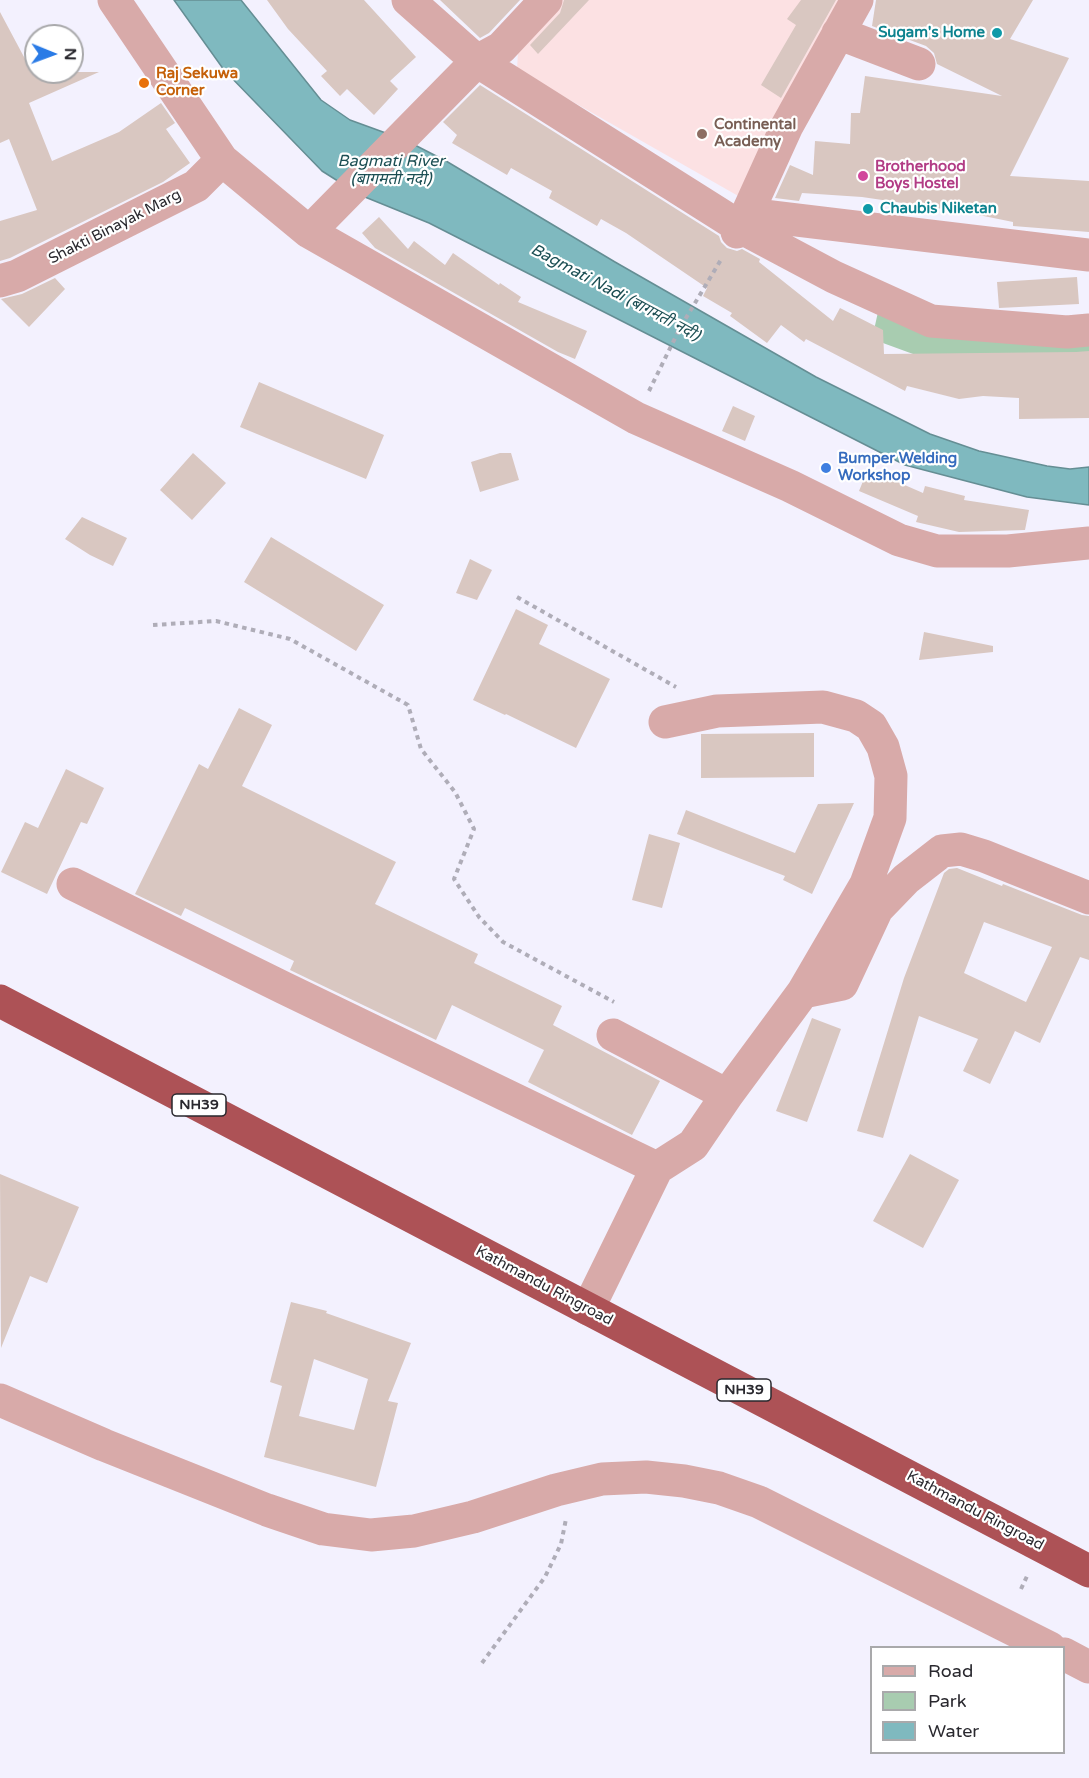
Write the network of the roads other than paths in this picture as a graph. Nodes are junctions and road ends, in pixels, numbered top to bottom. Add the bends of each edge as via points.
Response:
1 (114, 0) edge
2 (408, 0) edge
3 (546, 0) edge
4 (857, 0) edge
5 (838, 33) junction
6 (477, 61) junction
7 (919, 64) dead end
8 (222, 160) junction
9 (740, 227) junction
10 (309, 232) junction
11 (1089, 255) edge
12 (0, 280) edge
13 (1089, 330) edge
14 (1089, 543) edge
15 (665, 722) dead end
16 (73, 884) dead end
17 (1089, 898) edge
18 (803, 992) junction
19 (0, 1000) edge
20 (613, 1035) road end
21 (727, 1095) junction
22 (657, 1168) junction
23 (588, 1309) junction
24 (0, 1400) edge
25 (1089, 1571) edge
26 (1048, 1646) edge
27 (1065, 1655) edge
28 (1089, 1667) edge

1 - 8 street
2 - 6 street
3 - 6 street via 501,48
4 - 5 street
5 - 7 street
5 - 9 street via 787,126
6 - 9 street
6 - 10 street
8 - 10 street
8 - 12 street, Shakti Binayak Marg via 196,186 17,276
9 - 11 street
9 - 13 street via 834,277 932,321 1067,332
10 - 14 street via 636,418 790,486 899,540 937,551 1008,551
15 - 18 street via 717,711 823,707 856,716 871,726 883,747 891,776 890,818 866,884
16 - 22 street
17 - 18 street via 961,849 942,851 906,879 877,909 842,984
18 - 21 street
19 - 23 highway, Kathmandu Ringroad / NH39
20 - 21 street
21 - 22 street via 693,1145
22 - 23 street
23 - 25 highway, Kathmandu Ringroad / NH39
24 - 26 street via 267,1510 322,1529 370,1535 414,1531 473,1517 602,1479 646,1477 719,1488 759,1502
27 - 28 street

